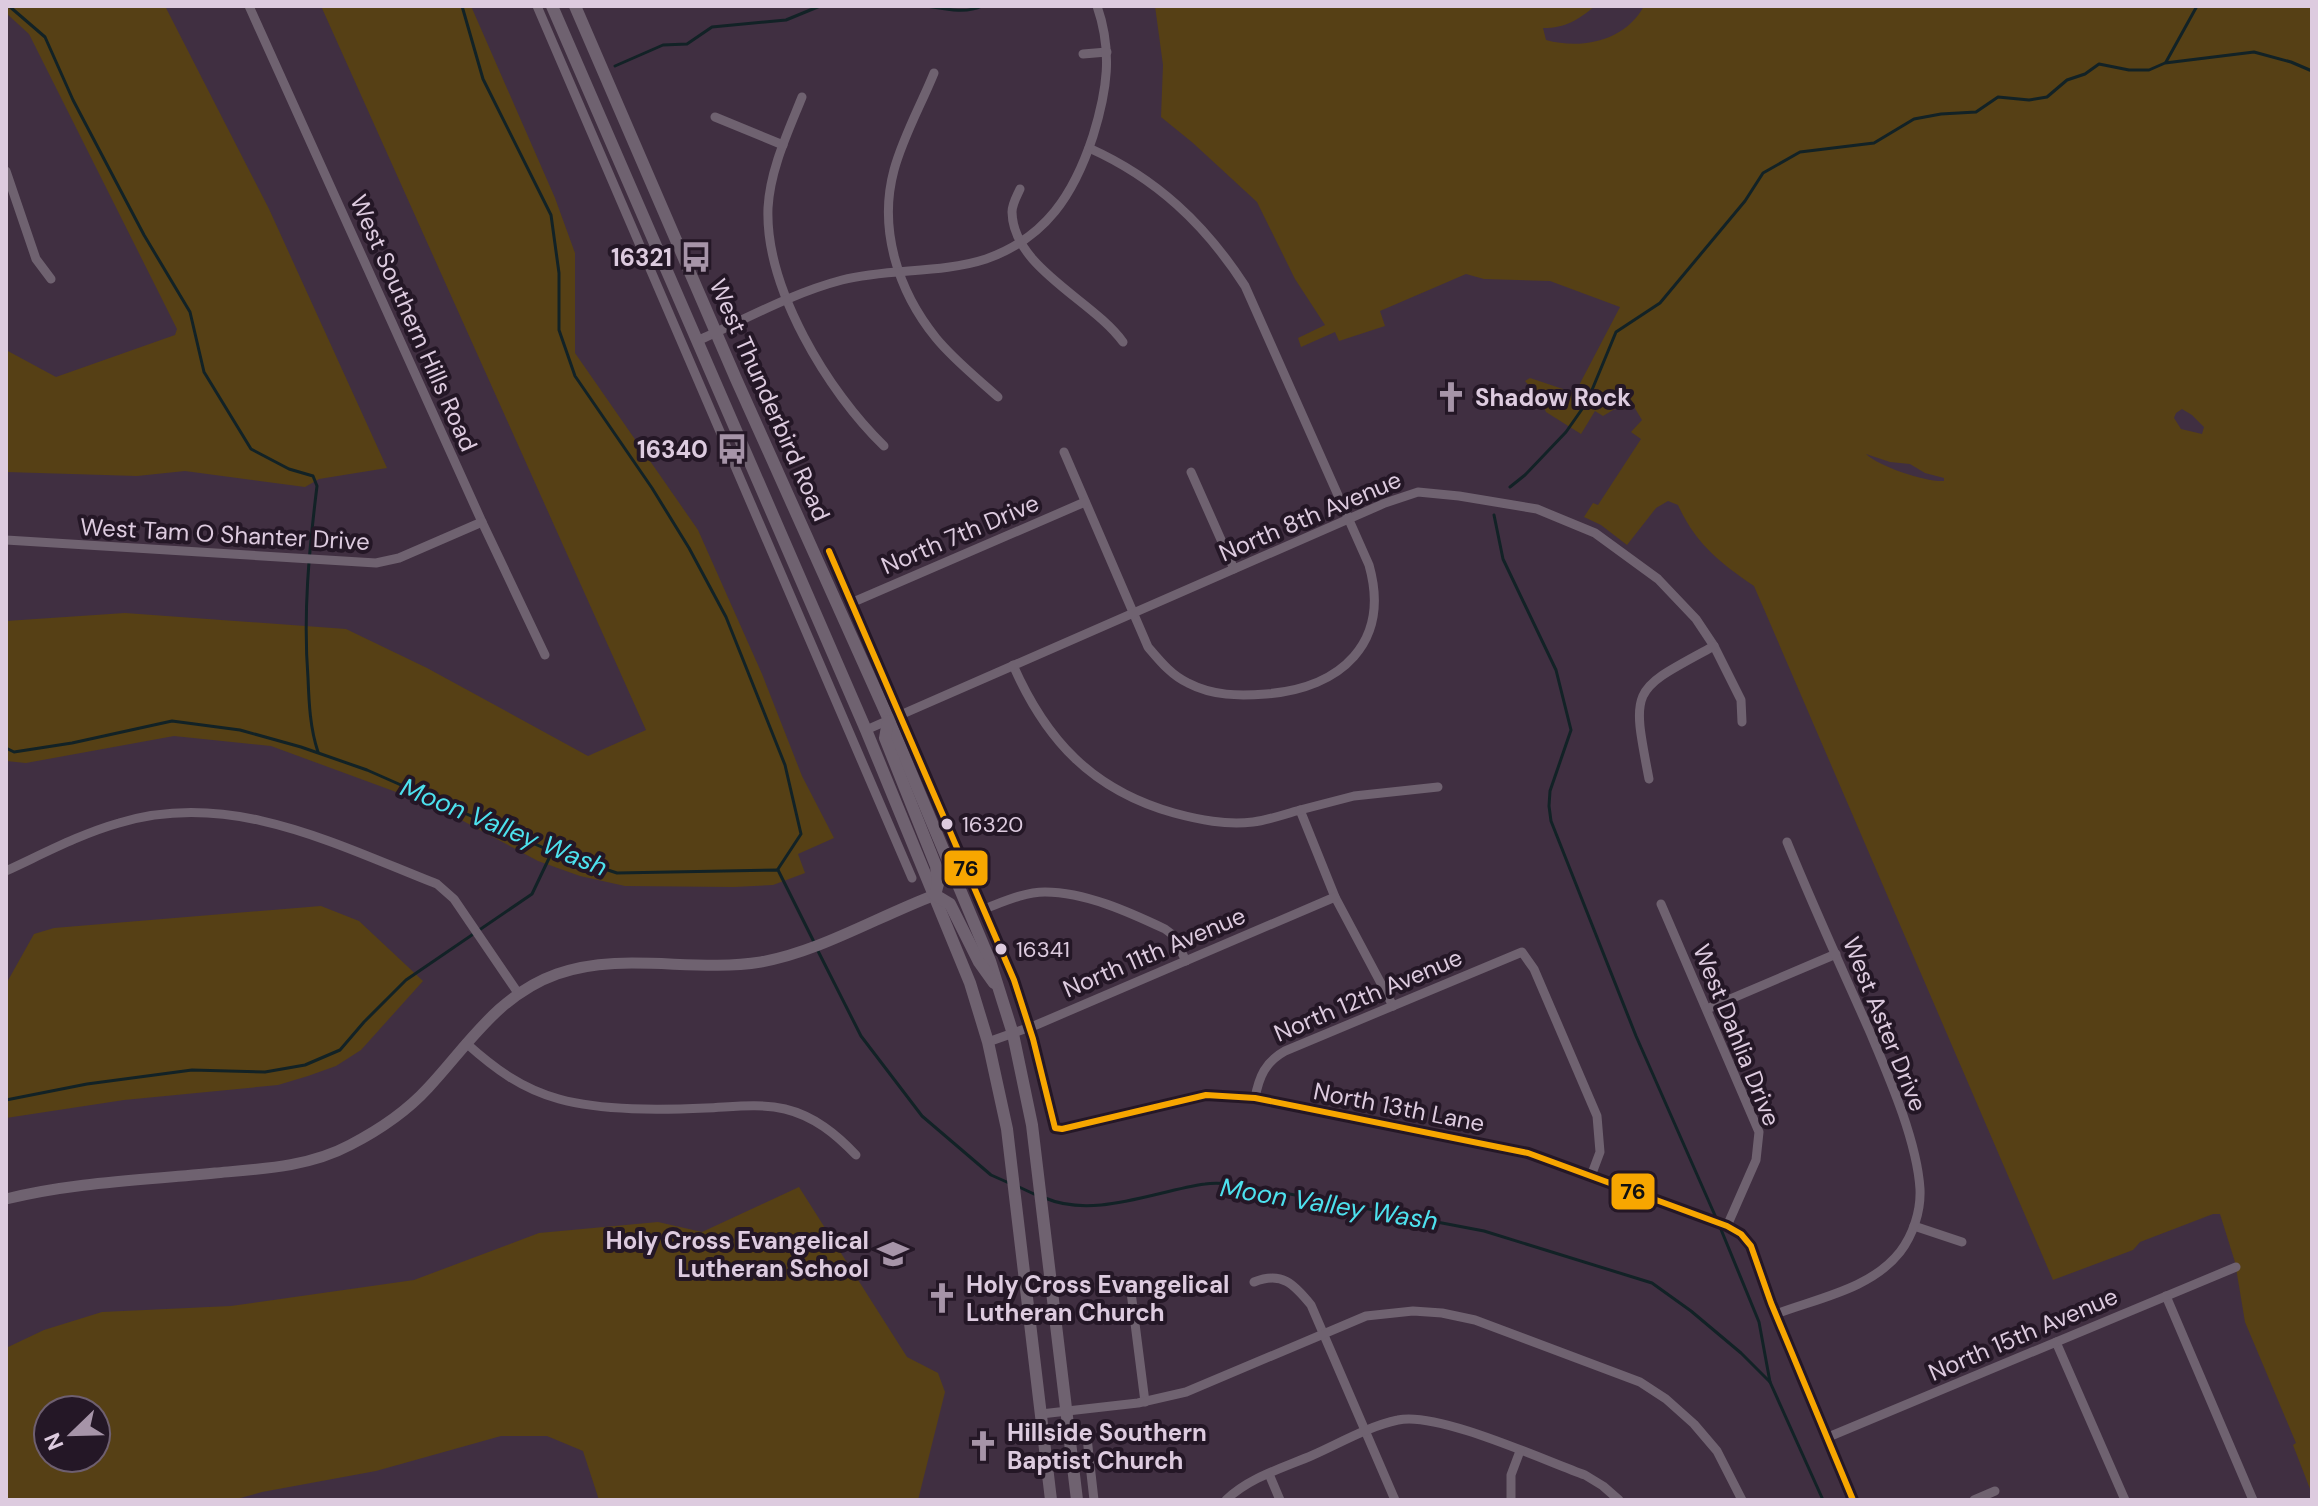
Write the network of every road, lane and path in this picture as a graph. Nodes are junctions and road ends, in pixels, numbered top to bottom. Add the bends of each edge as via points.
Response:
1 (249, 6) edge
2 (537, 6) edge
3 (552, 6) edge
4 (575, 6) edge
5 (1097, 6) edge
6 (1107, 52) junction
7 (1083, 54) dead end
8 (934, 73) dead end
9 (610, 87) junction
10 (590, 95) junction
11 (802, 97) dead end
12 (715, 117) dead end
13 (783, 145) junction
14 (1089, 148) junction
15 (6, 171) edge
16 (1020, 189) dead end
17 (1021, 242) junction
18 (899, 272) junction
19 (51, 279) dead end
20 (789, 300) junction
21 (716, 332) junction
22 (697, 341) junction
23 (1123, 342) dead end
24 (736, 379) junction
25 (716, 387) junction
26 (703, 393) junction
27 (998, 397) dead end
28 (884, 446) dead end
29 (1064, 452) dead end
30 (1191, 472) dead end
31 (1085, 502) junction
32 (1350, 519) junction
33 (482, 522) junction
34 (6, 540) edge
35 (829, 551) dead end
36 (1234, 569) junction
37 (851, 603) junction
38 (1133, 613) junction
39 (1714, 646) junction
40 (545, 655) dead end
41 (1013, 665) junction
42 (894, 717) junction
43 (1742, 722) dead end
44 (866, 730) junction
45 (1649, 779) dead end
46 (1438, 787) dead end
47 (1300, 810) junction
48 (905, 824) junction
49 (891, 830) junction
50 (1787, 842) dead end
51 (6, 871) edge
52 (912, 878) dead end
53 (935, 895) junction
54 (1335, 897) junction
55 (1661, 904) dead end
56 (984, 909) junction
57 (1836, 954) junction
58 (1186, 961) junction
59 (1000, 992) junction
60 (518, 993) junction
61 (1393, 1006) junction
62 (1707, 1009) junction
63 (1030, 1028) junction
64 (1013, 1034) junction
65 (988, 1042) junction
66 (466, 1043) junction
67 (1255, 1098) junction
68 (1055, 1128) joint
69 (856, 1155) dead end
70 (1591, 1176) junction
71 (6, 1199) edge
72 (1726, 1225) junction
73 (1914, 1226) junction
74 (1962, 1242) dead end
75 (1046, 1246) junction
76 (1021, 1250) junction
77 (2236, 1267) dead end
78 (1254, 1282) dead end
79 (1131, 1292) dead end
80 (2166, 1296) junction
81 (1776, 1314) junction
82 (1324, 1333) junction
83 (2056, 1342) junction
84 (1145, 1402) junction
85 (1067, 1411) junction
86 (1041, 1414) junction
87 (1086, 1429) dead end
88 (1366, 1432) junction
89 (1826, 1438) junction
90 (1520, 1451) junction
91 (1090, 1460) junction
92 (1073, 1461) junction
93 (1269, 1474) junction
94 (1995, 1491) dead end
95 (1051, 1500) edge
96 (1077, 1500) edge
97 (1094, 1500) edge
98 (1226, 1500) edge
99 (1280, 1500) edge
100 (1395, 1500) edge
101 (1511, 1500) edge
102 (1619, 1500) edge
103 (1742, 1500) edge
104 (1853, 1500) edge
105 (1974, 1500) edge
106 (2125, 1500) edge
107 (2253, 1500) edge

1 - 33 street, West Southern Hills Road
2 - 26 street
3 - 10 main road, West Thunderbird Road
4 - 9 main road, West Thunderbird Road
5 - 6 street
6 - 7 street
6 - 14 street via 1106,91
8 - 18 street via 894,172 889,229
9 - 10 main road
9 - 21 main road, West Thunderbird Road
10 - 22 main road, West Thunderbird Road
11 - 13 street
12 - 13 street
13 - 20 street via 772,179 768,224 773,260
14 - 17 street via 1069,194
14 - 32 street via 1165,193 1225,254 1258,311
15 - 19 street via 36,259
16 - 17 street via 1012,211
17 - 18 street via 978,261
17 - 23 street via 1037,266 1111,325
18 - 20 street via 843,280
18 - 27 street via 936,338
20 - 21 street
20 - 28 street via 826,377
21 - 22 street
21 - 24 main road, West Thunderbird Road
22 - 25 main road, West Thunderbird Road
24 - 25 main road
24 - 42 main road, West Thunderbird Road
25 - 26 street, West Thunderbird Road
25 - 44 main road, West Thunderbird Road
26 - 49 street
29 - 31 street
30 - 36 street
31 - 37 street, North 7th Drive
31 - 38 street
32 - 36 street, North 8th Avenue
32 - 38 street via 1374,583 1373,622 1354,657 1320,682 1294,691 1240,696 1187,683 1148,647
32 - 39 street, North 8th Avenue via 1418,492 1529,508 1566,519 1595,533 1658,579
33 - 34 street, West Tam O Shanter Drive via 376,563
33 - 40 street, West Southern Hills Road
35 - 37 street, West Thunderbird Road
36 - 38 street, North 8th Avenue
37 - 42 street, West Thunderbird Road
38 - 41 street, North 8th Avenue
39 - 43 street, North 8th Avenue via 1741,700
39 - 45 street via 1669,670 1642,694 1638,721
41 - 42 street, North 8th Avenue
41 - 47 street via 1028,700 1059,743 1076,762 1130,797 1212,822 1255,822
42 - 44 street, North 8th Avenue
42 - 53 main road via 885,738 936,866
42 - 56 street, West Thunderbird Road
42 - 59 main road, West Thunderbird Road
44 - 48 main road, West Thunderbird Road
46 - 47 street via 1354,796
47 - 54 street
48 - 49 street
48 - 53 main road, West Thunderbird Road
49 - 52 street
50 - 57 street, West Aster Drive
51 - 60 street via 88,833 147,816 201,811 255,818 437,884 454,899
53 - 59 main road via 950,904
53 - 60 street via 761,962 605,963 558,973
53 - 65 main road, West Thunderbird Road
54 - 58 street, North 11th Avenue
54 - 61 street
55 - 62 street, West Dahlia Drive
56 - 58 street via 1042,892 1072,894 1165,929
56 - 63 street, West Thunderbird Road
57 - 62 street
57 - 73 street, West Aster Drive via 1907,1134 1920,1192
58 - 63 street, North 11th Avenue
59 - 64 main road, West Thunderbird Road
60 - 66 street
61 - 67 street, North 12th Avenue via 1274,1057 1259,1079
61 - 70 street, North 12th Avenue via 1522,952 1597,1116 1600,1152
62 - 72 street, West Dahlia Drive via 1759,1132 1756,1160
63 - 64 street, North 11th Avenue
63 - 68 street, West Thunderbird Road
64 - 65 street, North 11th Avenue
64 - 75 main road, West Thunderbird Road via 1032,1125
65 - 76 main road, West Thunderbird Road via 1007,1129
66 - 69 street via 525,1087 561,1100 655,1109 786,1109 827,1128
66 - 71 street via 402,1112 347,1147 317,1158 271,1168 56,1188
67 - 68 street, North 13th Lane via 1206,1095
67 - 70 street, North 13th Lane via 1528,1153
70 - 72 street, North 13th Lane
72 - 81 street via 1751,1246
73 - 74 street
73 - 81 street via 1900,1252 1874,1276
75 - 76 main road
75 - 85 main road, West Thunderbird Road
76 - 86 main road, West Thunderbird Road
77 - 80 street, North 15th Avenue
78 - 82 street via 1285,1279 1311,1305
79 - 84 street
80 - 83 street, North 15th Avenue
80 - 107 street
81 - 89 street
82 - 84 street via 1197,1388
82 - 88 street
82 - 103 street via 1366,1316 1442,1313 1608,1368 1640,1382 1694,1424 1717,1451
83 - 89 street, North 15th Avenue
83 - 106 street
84 - 85 street
85 - 86 street
85 - 92 main road, West Thunderbird Road
86 - 95 main road, West Thunderbird Road
87 - 91 street
88 - 90 street via 1398,1420 1425,1419
88 - 93 street
88 - 100 street
89 - 104 street
90 - 101 street via 1511,1475
90 - 102 street via 1585,1475
91 - 92 street
91 - 97 street
92 - 96 main road, West Thunderbird Road
93 - 98 street via 1241,1486
93 - 99 street
94 - 105 street

